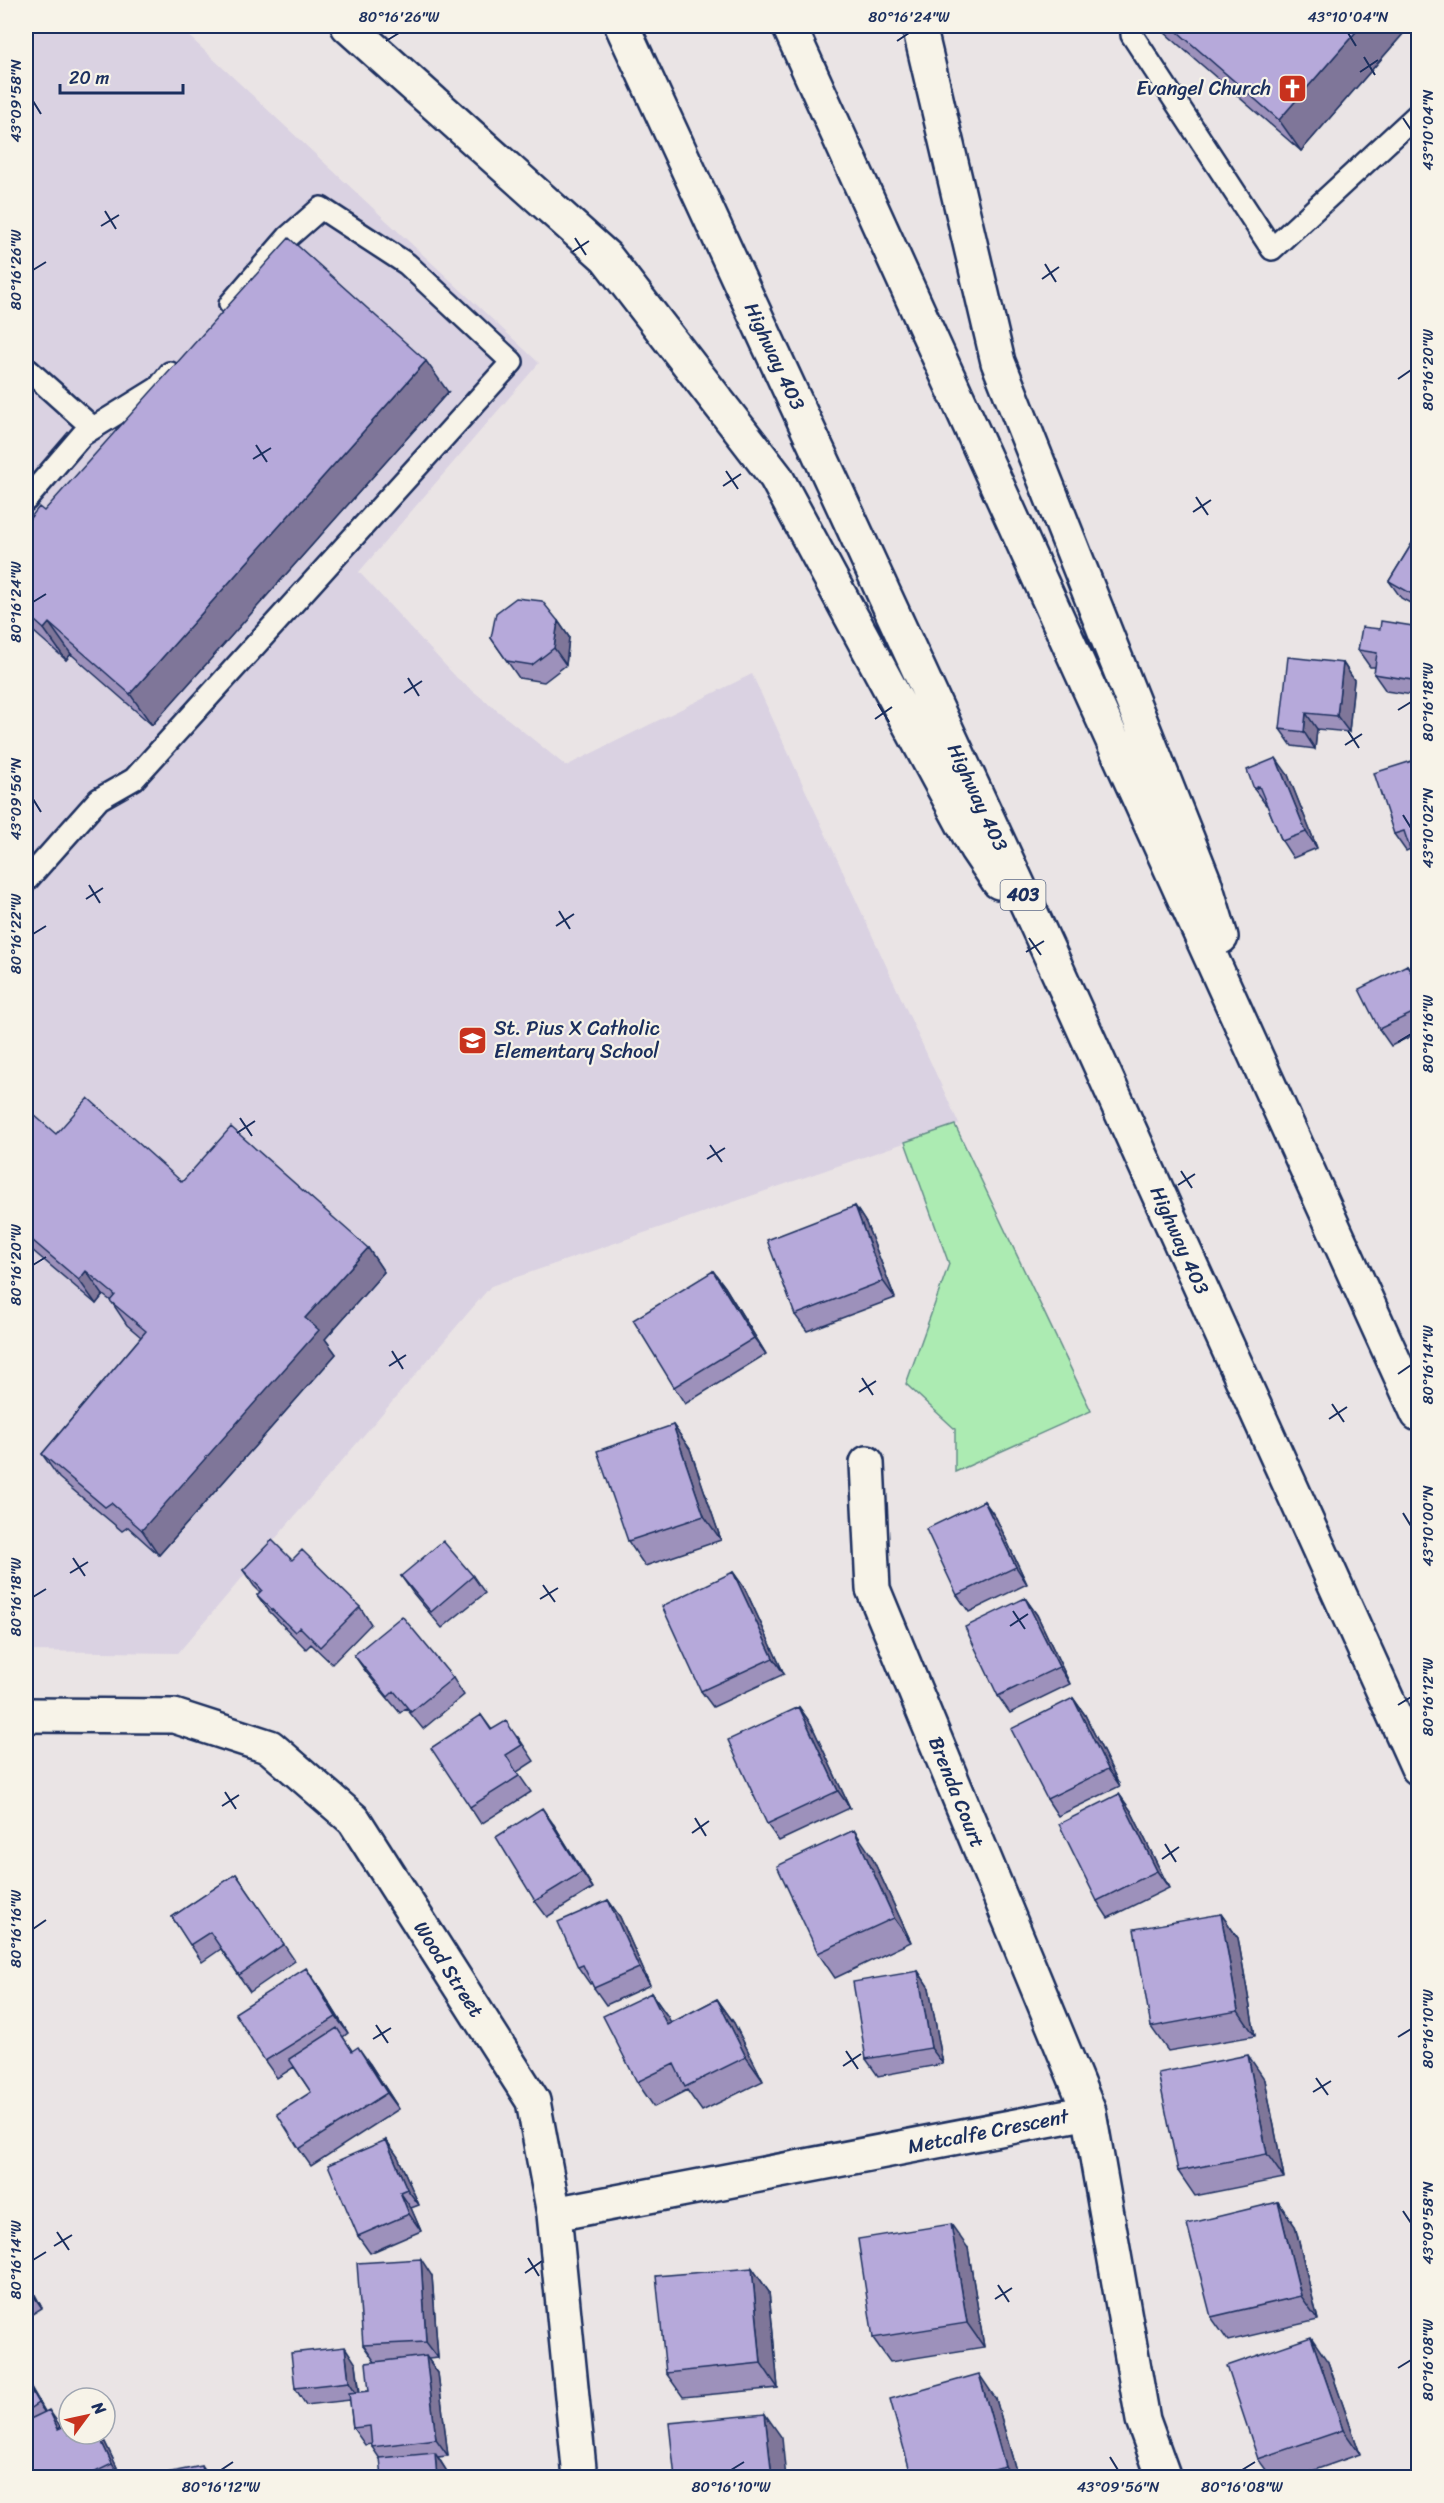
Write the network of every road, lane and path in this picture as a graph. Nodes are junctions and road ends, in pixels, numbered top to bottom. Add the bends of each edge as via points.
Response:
1 (348, 26) edge
2 (622, 26) edge
3 (789, 26) edge
4 (919, 26) edge
5 (1132, 26) edge
6 (1419, 114) edge
7 (219, 317) edge
8 (181, 361) edge
9 (26, 368) edge
10 (93, 428) junction
11 (26, 500) edge
12 (26, 880) edge
13 (1055, 965) junction
14 (1263, 1071) junction
15 (1419, 1414) edge
16 (867, 1463) dead end
17 (26, 1714) edge
18 (1419, 1768) edge
19 (1089, 2112) junction
20 (554, 2214) junction
21 (580, 2478) edge
22 (1164, 2478) edge

1 - 13 main road via 606,257 776,477 976,848
2 - 13 main road, Highway 403 / 403
3 - 14 main road
4 - 14 main road via 998,362 1204,881
5 - 6 lane via 1132,36 1272,249
7 - 12 lane via 288,237 321,208 407,264 512,363 134,779 99,799
8 - 10 lane via 158,388
9 - 10 lane
10 - 11 lane via 82,435
13 - 18 main road, Highway 403 / 403
14 - 15 main road
16 - 19 main road, Brenda Court via 873,1589
17 - 20 main road, Wood Street via 174,1716 270,1747 354,1820 533,2101
19 - 20 main road, Metcalfe Crescent
19 - 22 main road, Metcalfe Crescent via 1143,2421
20 - 21 main road, Wood Street

